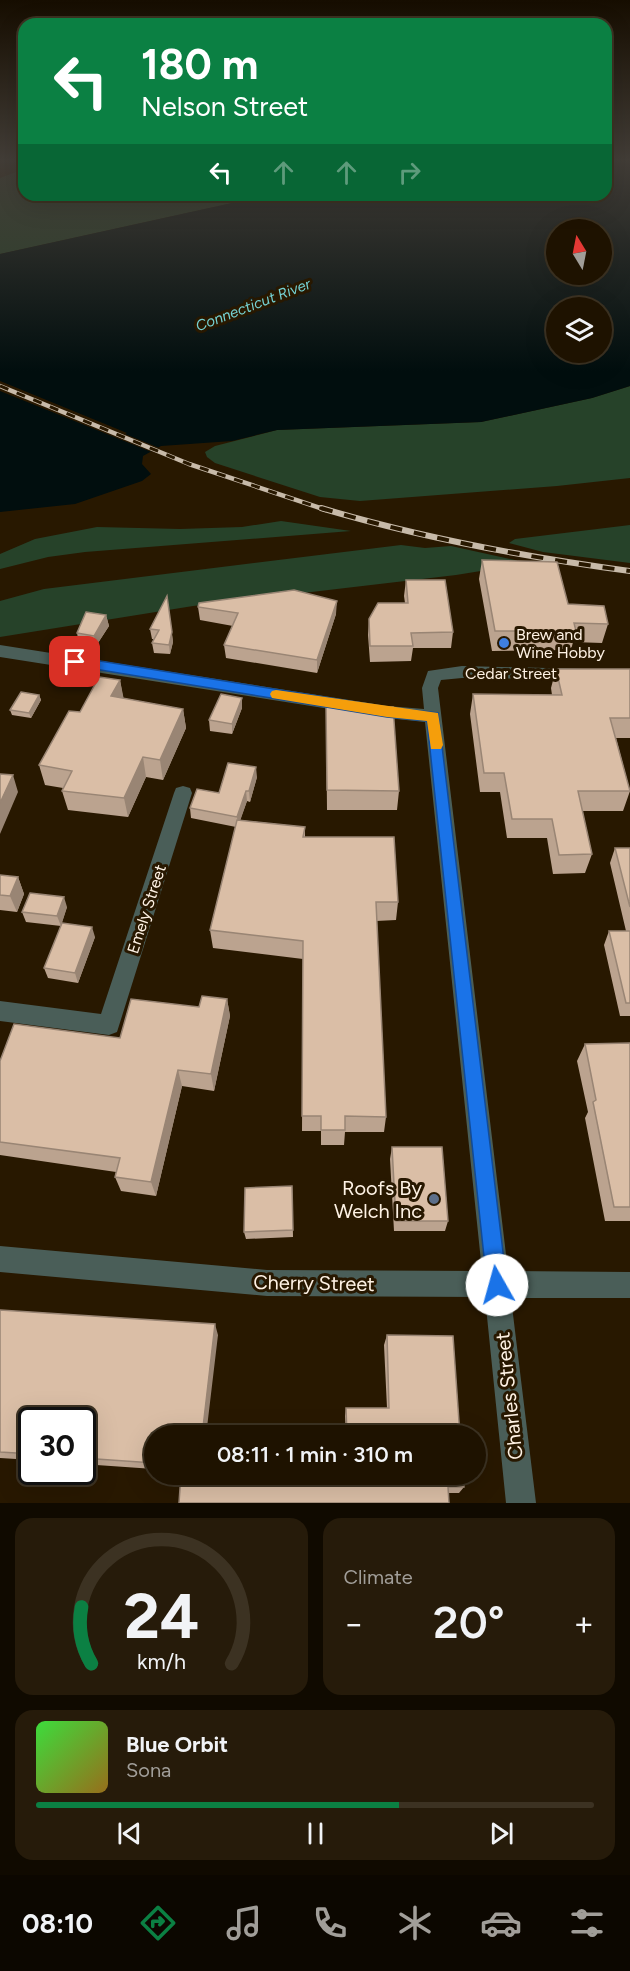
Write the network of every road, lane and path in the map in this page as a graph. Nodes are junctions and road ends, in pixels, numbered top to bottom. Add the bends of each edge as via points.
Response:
1 (0, 651) edge
2 (593, 674) edge
3 (433, 716) junction
4 (183, 793) dead end
5 (0, 1011) edge
6 (0, 1259) edge
7 (497, 1285) junction
8 (630, 1285) edge
9 (521, 1503) edge

1 - 3 street
2 - 3 street, Cedar Street via 434,675 430,688
3 - 7 street, Charles Street
4 - 5 street, Emely Street via 109,1025
6 - 7 street, Cherry Street via 267,1283
7 - 8 street, Cherry Street
7 - 9 street, Charles Street

